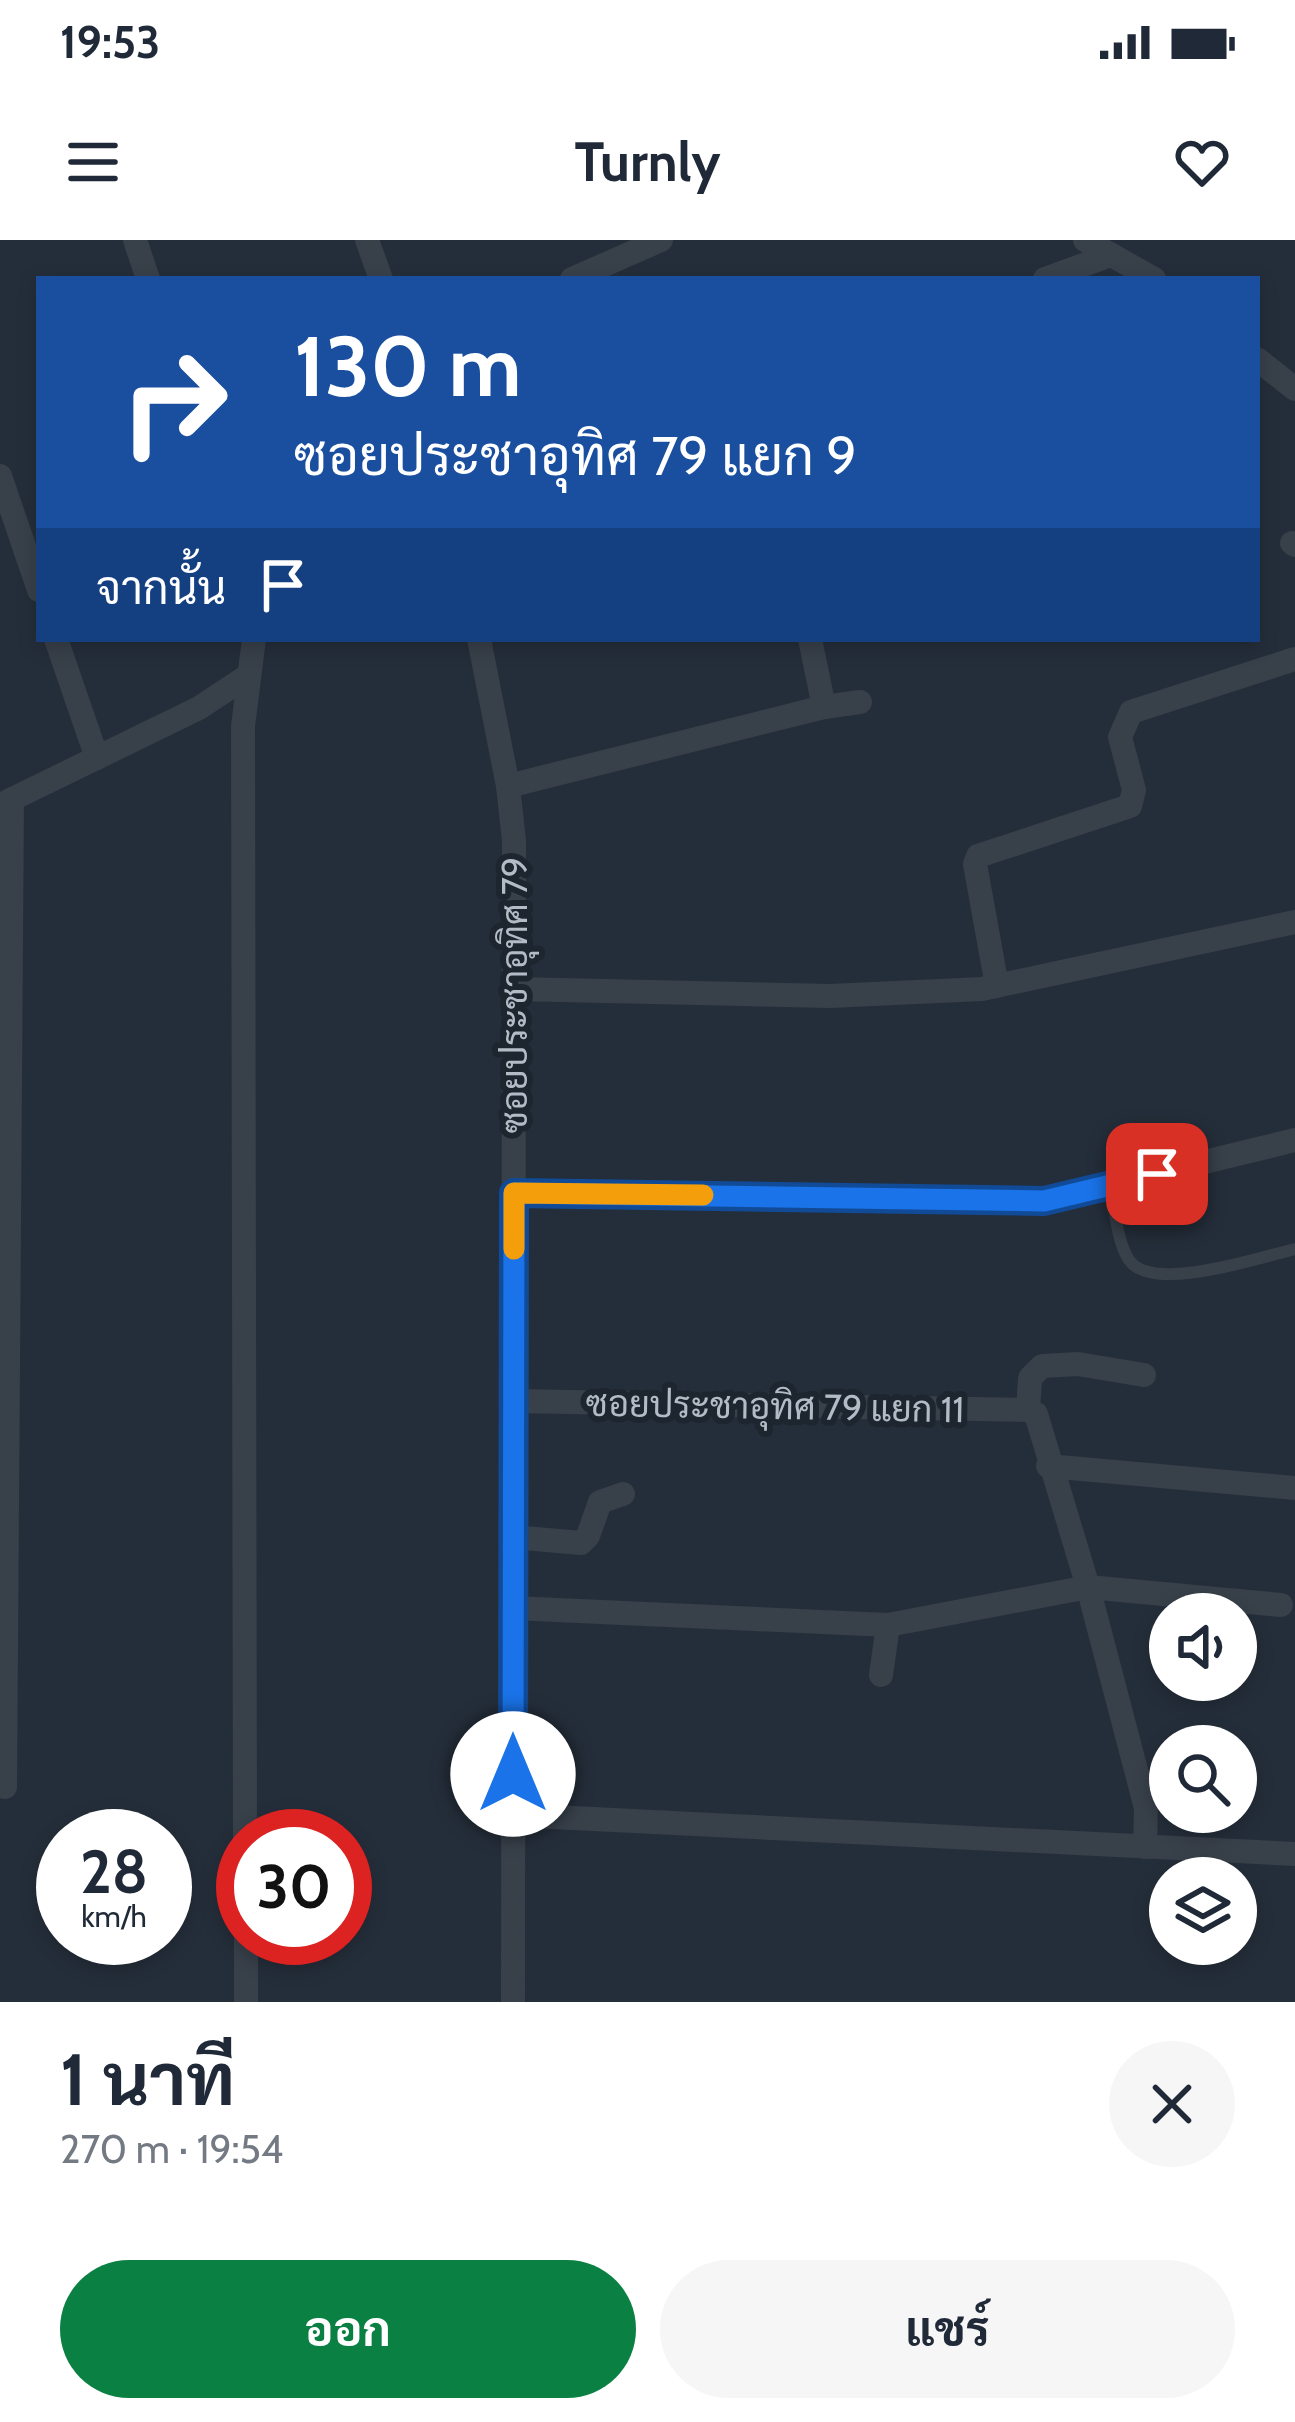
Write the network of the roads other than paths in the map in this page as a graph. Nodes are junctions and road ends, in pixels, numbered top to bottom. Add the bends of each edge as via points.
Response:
1 (135, 240) edge
2 (367, 240) edge
3 (661, 240) edge
4 (1085, 240) edge
5 (1108, 256) junction
6 (147, 276) edge
7 (380, 276) edge
8 (579, 276) edge
9 (1054, 276) edge
10 (1148, 276) edge
11 (1260, 360) edge
12 (1295, 388) edge
13 (0, 476) edge
14 (36, 581) edge
15 (57, 642) edge
16 (254, 642) edge
17 (480, 642) edge
18 (811, 642) edge
19 (1295, 659) edge
20 (249, 675) junction
21 (860, 702) dead end
22 (824, 707) junction
23 (97, 758) junction
24 (508, 786) junction
25 (6, 802) edge
26 (1295, 922) edge
27 (997, 986) junction
28 (514, 989) junction
29 (1295, 1140) edge
30 (1111, 1185) junction
31 (514, 1193) junction
32 (1295, 1249) edge
33 (1144, 1375) dead end
34 (514, 1401) junction
35 (1032, 1412) junction
36 (1048, 1466) junction
37 (1295, 1488) edge
38 (623, 1494) dead end
39 (513, 1537) junction
40 (1088, 1587) junction
41 (1281, 1605) dead end
42 (513, 1608) junction
43 (887, 1625) junction
44 (881, 1675) dead end
45 (5, 1787) dead end
46 (245, 1809) edge
47 (513, 1815) junction
48 (1145, 1846) junction
49 (1295, 1854) edge
50 (246, 1965) edge
51 (246, 2002) edge
52 (513, 2002) edge

1 - 6 street
2 - 7 street
3 - 8 street
4 - 5 street
5 - 9 street
5 - 10 street
11 - 12 street
13 - 14 street
15 - 23 street
16 - 20 street
17 - 24 street, ซอยประชาอุทิศ 79
18 - 22 street
19 - 27 street via 1131,712 1120,737 1135,790 1130,806 978,856
20 - 23 street
20 - 46 street
21 - 22 street
22 - 24 street
23 - 25 street
24 - 28 street, ซอยประชาอุทิศ 79
25 - 45 street
26 - 27 street
27 - 28 street via 830,997
28 - 31 street, ซอยประชาอุทิศ 79
29 - 30 street
30 - 31 street via 1044,1201
30 - 32 lane via 1130,1262 1144,1270 1165,1276
31 - 34 street, ซอยประชาอุทิศ 79
33 - 35 street via 1042,1366 1030,1378
34 - 35 street, ซอยประชาอุทิศ 79 แยก 11
34 - 39 street, ซอยประชาอุทิศ 79
35 - 36 street
36 - 37 street
36 - 40 street
38 - 39 street via 600,1502 581,1543
39 - 42 street, ซอยประชาอุทิศ 79
40 - 41 street
40 - 43 street
40 - 48 street via 1146,1808
42 - 43 street
42 - 47 street, ซอยประชาอุทิศ 79
43 - 44 street
47 - 48 street
47 - 52 street, ซอยประชาอุทิศ 79
48 - 49 street
50 - 51 street

